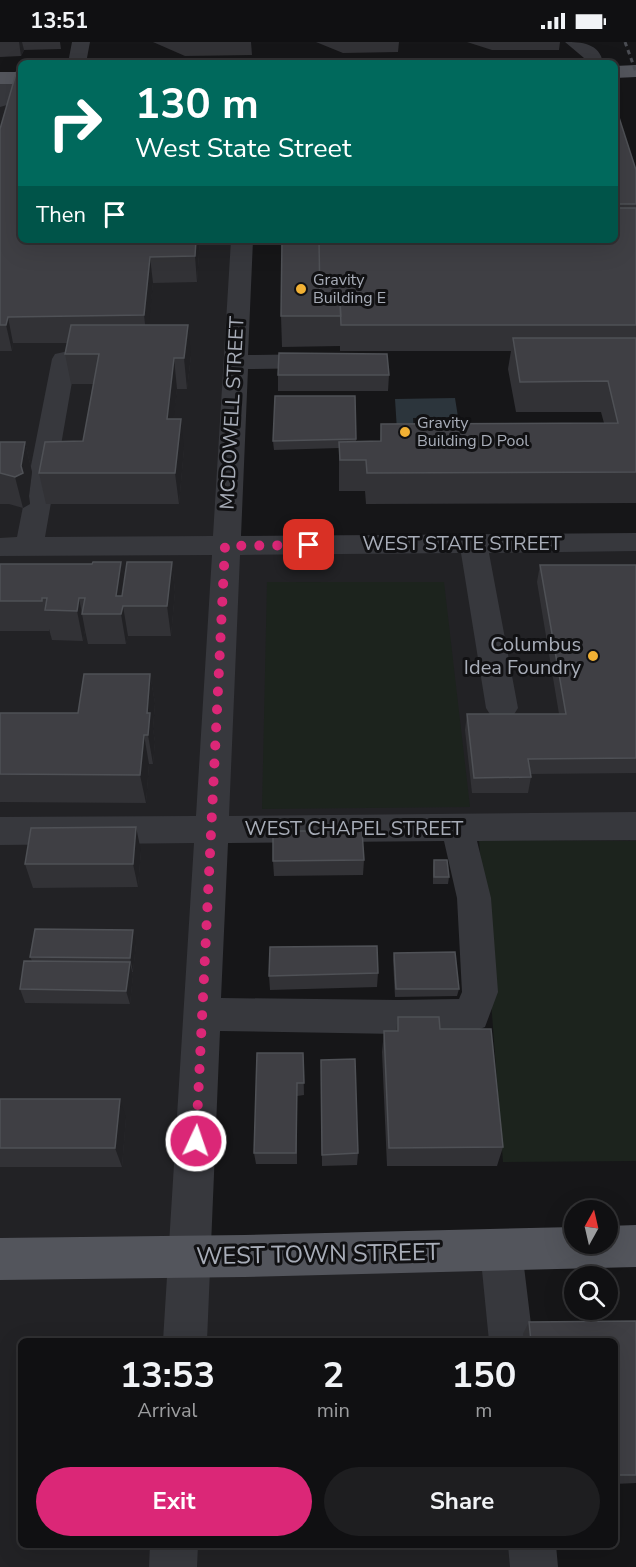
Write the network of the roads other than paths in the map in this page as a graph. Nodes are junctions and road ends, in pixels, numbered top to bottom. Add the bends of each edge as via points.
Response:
1 (81, 42) edge
2 (574, 42) edge
3 (78, 60) edge
4 (593, 60) edge
5 (636, 71) edge
6 (618, 72) edge
7 (9, 78) edge
8 (0, 101) edge
9 (242, 243) edge
10 (64, 359) edge
11 (345, 361) edge
12 (235, 362) junction
13 (636, 542) edge
14 (473, 543) junction
15 (225, 546) junction
16 (0, 547) edge
17 (29, 547) junction
18 (502, 708) dead end
19 (636, 826) edge
20 (457, 827) junction
21 (213, 829) junction
22 (0, 831) edge
23 (203, 1014) junction
24 (636, 1246) edge
25 (501, 1250) junction
26 (189, 1257) junction
27 (0, 1259) edge
28 (185, 1338) edge
29 (511, 1338) edge
30 (174, 1548) edge
31 (532, 1548) edge
32 (173, 1567) edge
33 (534, 1567) edge

1 - 3 street
2 - 4 street
5 - 6 main road
7 - 8 street
9 - 12 street, MCDOWELL STREET
10 - 17 street
11 - 12 street
12 - 15 street, MCDOWELL STREET
13 - 14 street, WEST STATE STREET
14 - 15 street, WEST STATE STREET
14 - 18 street
15 - 17 street, WEST STATE STREET
15 - 21 street, MCDOWELL STREET
16 - 17 street, WEST STATE STREET
19 - 20 street, WEST CHAPEL STREET
20 - 21 street, WEST CHAPEL STREET
20 - 23 street via 474,898 480,992 472,1015
21 - 22 street, WEST CHAPEL STREET
21 - 23 street, MCDOWELL STREET
23 - 26 street, MCDOWELL STREET
24 - 25 main road, WEST TOWN STREET
25 - 26 main road, WEST TOWN STREET
25 - 29 street
26 - 27 main road, WEST TOWN STREET
26 - 28 street, MCDOWELL STREET
30 - 32 street
31 - 33 street

